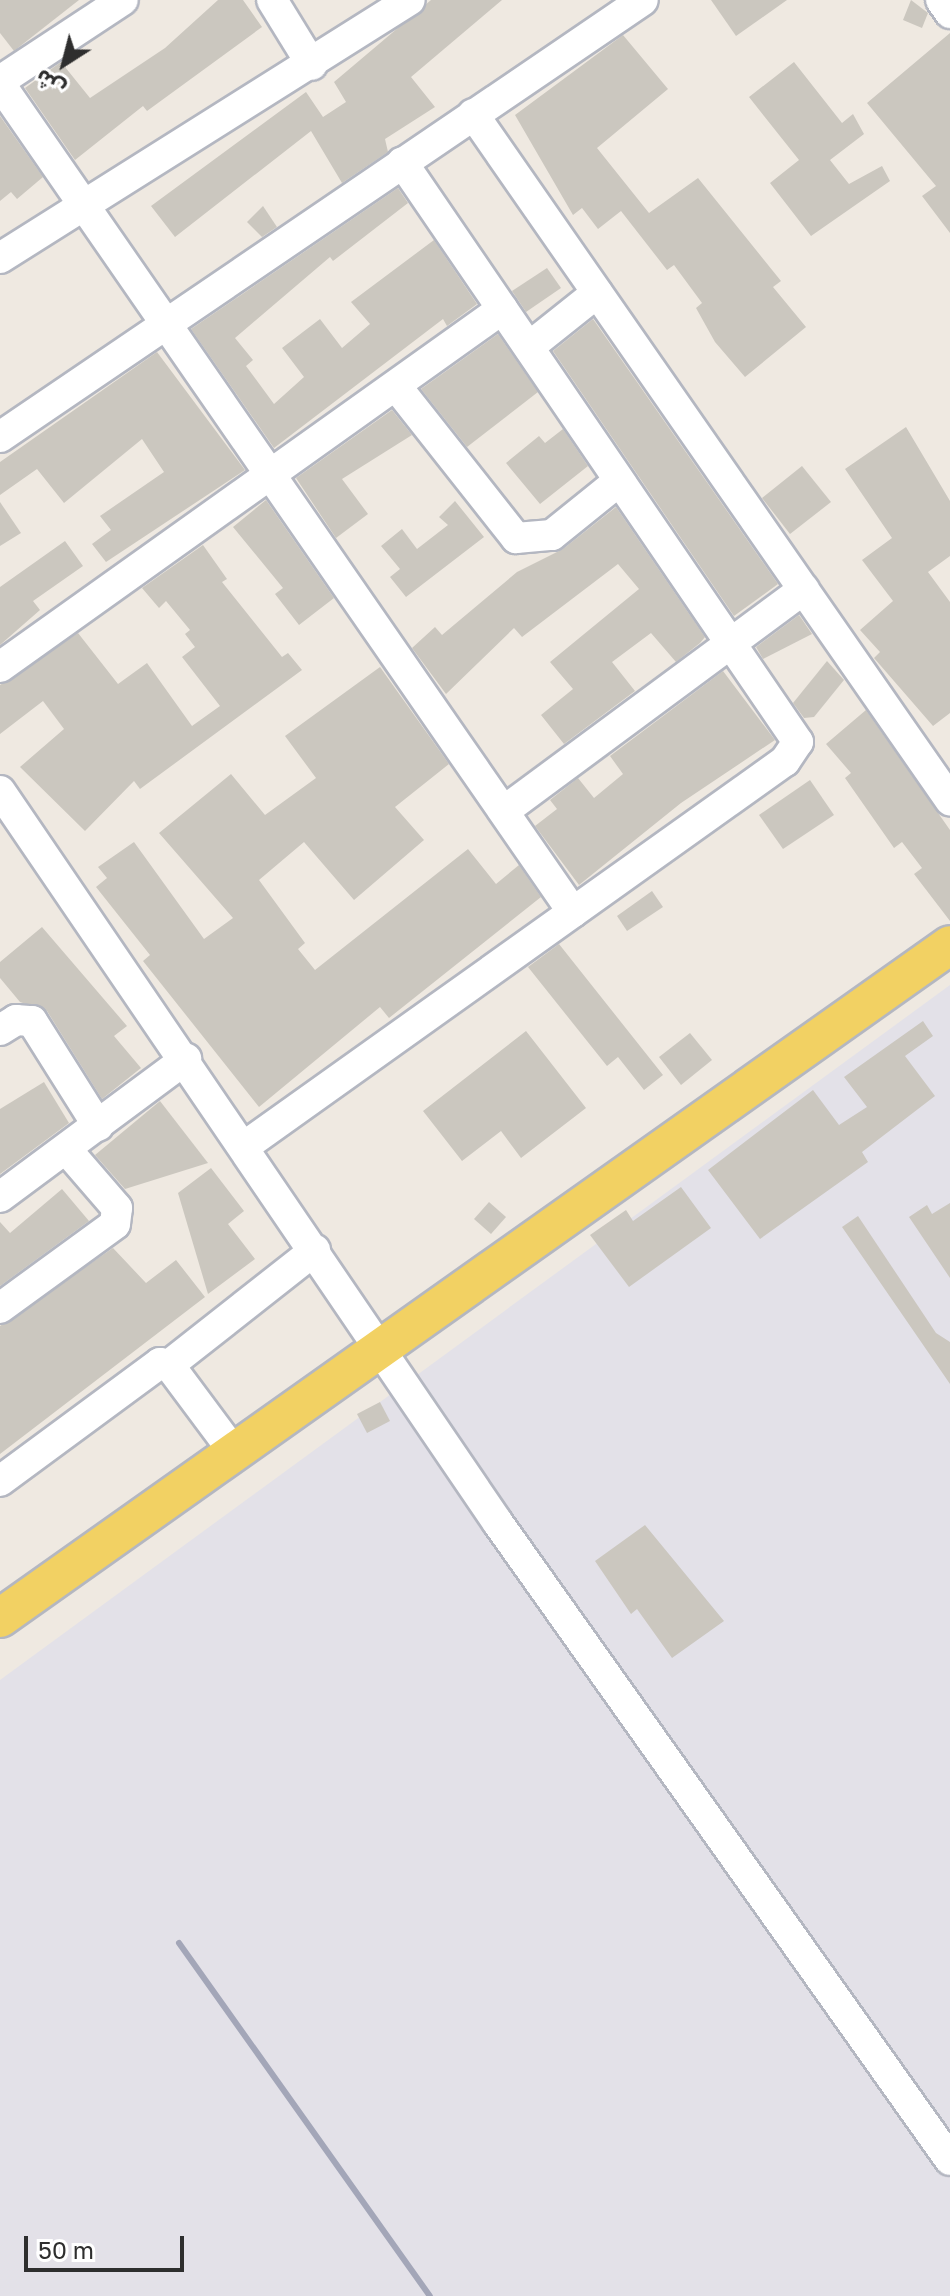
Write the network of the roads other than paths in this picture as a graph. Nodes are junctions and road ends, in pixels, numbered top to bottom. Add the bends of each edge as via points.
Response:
1 (123, 0) edge
2 (272, 0) edge
3 (372, 0) edge
4 (410, 0) edge
5 (643, 0) edge
6 (941, 0) edge
7 (612, 8) edge
8 (950, 13) edge
9 (307, 56) junction
10 (0, 83) edge
11 (473, 114) junction
12 (402, 162) junction
13 (81, 203) junction
14 (0, 258) edge
15 (597, 293) junction
16 (502, 309) junction
17 (164, 321) junction
18 (529, 347) junction
19 (396, 386) junction
20 (0, 437) edge
21 (273, 475) junction
22 (619, 481) junction
23 (804, 589) junction
24 (730, 642) junction
25 (0, 667) edge
26 (0, 791) edge
27 (950, 800) edge
28 (504, 811) junction
29 (573, 912) junction
30 (950, 927) edge
31 (950, 945) edge
32 (0, 1030) edge
33 (186, 1059) junction
34 (98, 1126) junction
35 (245, 1146) junction
36 (67, 1150) junction
37 (0, 1197) edge
38 (315, 1250) junction
39 (0, 1308) edge
40 (375, 1338) junction
41 (169, 1365) junction
42 (228, 1444) junction
43 (0, 1481) edge
44 (0, 1598) edge
45 (0, 1618) edge
46 (950, 2160) edge

1 - 10 street
2 - 9 street
3 - 9 street
4 - 9 street
5 - 7 street
6 - 8 street
7 - 11 street
9 - 13 street
10 - 13 street
11 - 12 street
11 - 15 street
12 - 16 street
12 - 17 street
13 - 14 street
13 - 17 street
15 - 18 street
15 - 23 street
16 - 18 street
16 - 19 street
17 - 20 street
17 - 21 street
18 - 22 street
19 - 21 street
19 - 22 street via 516,538 552,535
21 - 25 street
21 - 28 street
22 - 24 street
23 - 24 street
23 - 27 street
24 - 28 street
24 - 29 street via 796,733 794,751
26 - 33 street
28 - 29 street
29 - 35 street
30 - 40 main road
31 - 40 main road
32 - 34 street via 16,1020 32,1021
33 - 34 street
33 - 35 street
34 - 36 street
35 - 38 street
36 - 37 street
36 - 39 street via 117,1208 115,1224
38 - 40 street
38 - 41 street
40 - 42 main road
40 - 46 street via 738,1868
41 - 42 street
41 - 43 street via 160,1363
42 - 44 main road
42 - 45 main road

